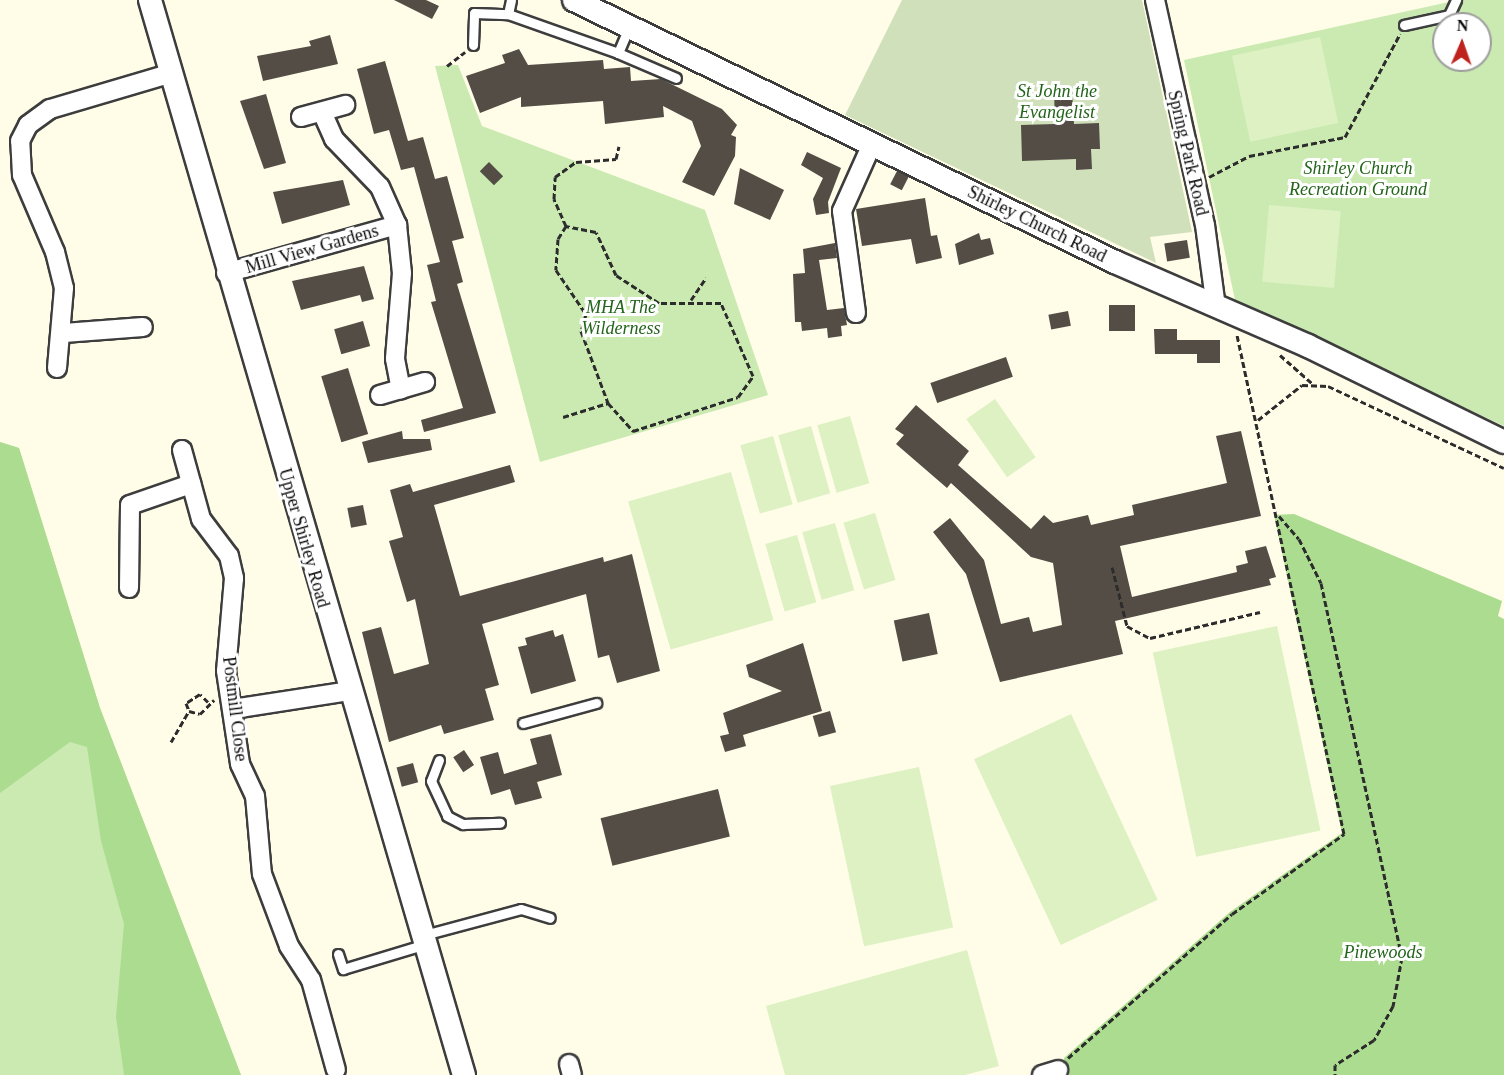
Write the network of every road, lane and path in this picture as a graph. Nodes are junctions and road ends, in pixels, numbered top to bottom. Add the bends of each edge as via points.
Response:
1 (150, 0) edge
2 (511, 0) edge
3 (574, 0) edge
4 (1155, 0) edge
5 (1456, 0) edge
6 (508, 14) junction
7 (1404, 25) joint
8 (629, 27) junction
9 (473, 45) joint
10 (618, 53) junction
11 (447, 66) dead end
12 (169, 74) junction
13 (676, 78) dead end
14 (345, 105) dead end
15 (322, 111) junction
16 (301, 117) dead end
17 (872, 144) junction
18 (619, 146) dead end
19 (1194, 185) junction
20 (397, 225) junction
21 (566, 226) junction
22 (226, 273) junction
23 (706, 278) dead end
24 (691, 300) junction
25 (1216, 307) junction
26 (856, 313) dead end
27 (143, 327) dead end
28 (1236, 330) dead end
29 (64, 333) junction
30 (57, 368) dead end
31 (425, 382) dead end
32 (401, 389) junction
33 (380, 395) dead end
34 (608, 403) junction
35 (563, 417) dead end
36 (1257, 421) junction
37 (1504, 442) edge
38 (182, 450) dead end
39 (1504, 468) edge
40 (191, 484) junction
41 (1278, 515) junction
42 (1112, 567) dead end
43 (129, 588) dead end
44 (1260, 612) dead end
45 (349, 691) junction
46 (208, 702) junction
47 (232, 703) junction
48 (596, 703) dead end
49 (189, 711) junction
50 (523, 723) dead end
51 (171, 742) dead end
52 (439, 760) dead end
53 (500, 823) dead end
54 (550, 918) dead end
55 (425, 939) junction
56 (338, 954) dead end
57 (336, 1071) dead end
58 (1050, 1072) edge
59 (464, 1075) edge
60 (1335, 1075) edge

1 - 12 street, Upper Shirley Road
2 - 6 lane
3 - 8 street, Shirley Church Road
4 - 19 street, Spring Park Road
5 - 7 lane via 1449,15
6 - 9 lane via 474,13
6 - 10 lane
7 - 19 path via 1345,137 1249,156
8 - 10 lane
8 - 17 street, Shirley Church Road
9 - 11 path
10 - 13 lane
12 - 22 street, Upper Shirley Road
12 - 29 street via 50,109 28,125 20,141 22,175 61,272
14 - 15 street
15 - 16 street
15 - 20 street, Mill View Gardens via 334,139 380,187
17 - 25 street, Shirley Church Road
17 - 26 street via 842,211
18 - 21 path via 616,159 576,162 555,177 554,199
19 - 25 street, Spring Park Road via 1217,288
20 - 22 street, Mill View Gardens
20 - 32 street, Mill View Gardens via 402,273 395,359
21 - 24 path via 596,232 616,275 659,303 680,306
21 - 34 path via 558,239 556,270 586,314 581,331
22 - 45 street, Upper Shirley Road
23 - 24 path
24 - 34 path via 721,303 753,376 738,397 633,431
25 - 37 street, Shirley Church Road
27 - 29 street
28 - 36 path
29 - 30 street
31 - 32 street
32 - 33 street
34 - 35 path
36 - 39 path via 1302,385 1328,386
36 - 41 path
38 - 40 street, Postmill Close
40 - 43 street via 130,505
40 - 47 street, Postmill Close via 201,519 229,556 234,578 227,632
41 - 58 path via 1344,834 1232,914
41 - 60 path via 1299,539 1321,584 1402,957 1393,1006 1374,1040 1335,1065
42 - 44 path via 1127,626 1150,638
45 - 47 street
45 - 55 street, Upper Shirley Road
46 - 47 path
46 - 49 path via 200,714
46 - 49 path via 200,694 189,696
47 - 57 street, Postmill Close via 240,765 255,796 262,874 288,946 311,980
48 - 50 lane
49 - 51 path
52 - 53 lane via 433,791 447,816 463,824
54 - 55 lane via 521,909
55 - 56 lane via 343,969
55 - 59 street, Upper Shirley Road

